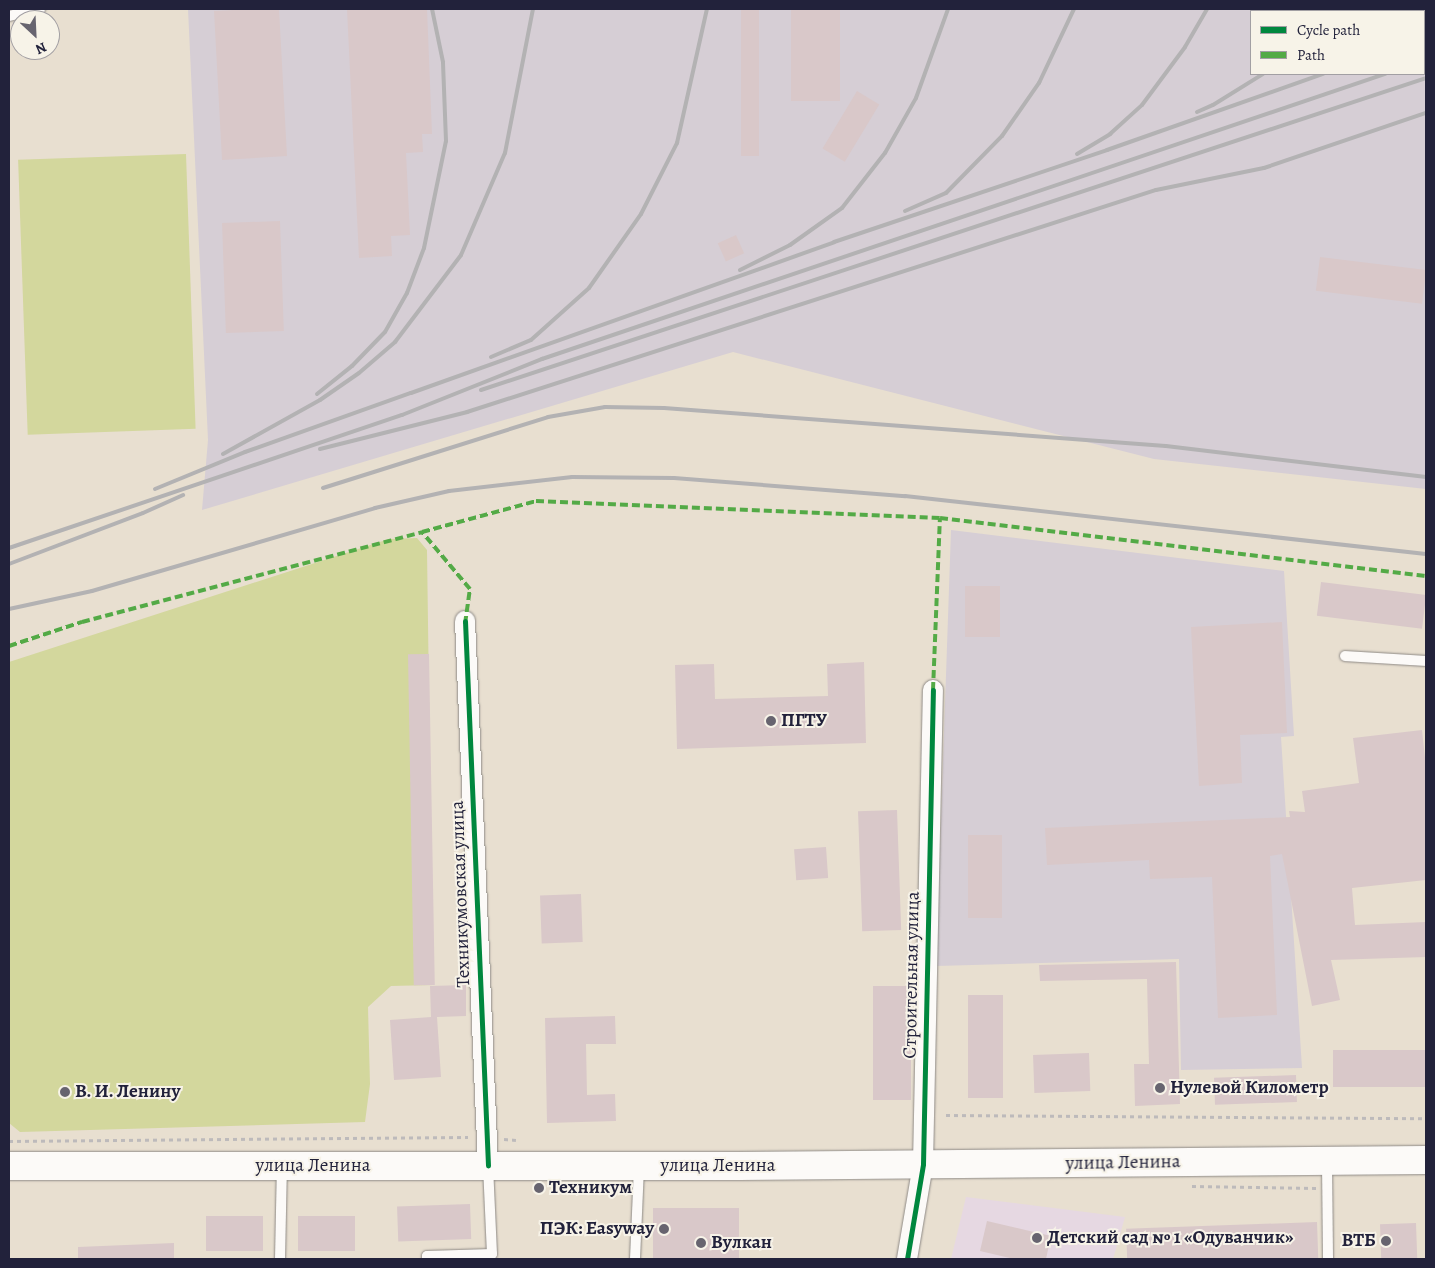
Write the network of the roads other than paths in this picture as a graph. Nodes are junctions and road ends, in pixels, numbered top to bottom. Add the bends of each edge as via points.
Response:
1 (40, 9) edge
2 (9, 16) edge
3 (465, 621) dead end
4 (1345, 656) dead end
5 (1426, 661) edge
6 (934, 690) dead end
7 (1426, 1160) edge
8 (1327, 1161) junction
9 (923, 1164) junction
10 (9, 1166) edge
11 (282, 1166) junction
12 (488, 1166) junction
13 (640, 1166) junction
14 (280, 1259) edge
15 (428, 1259) edge
16 (635, 1259) edge
17 (907, 1259) edge
18 (1328, 1259) edge

1 - 2 lane
3 - 12 street, Техникумовская улица
4 - 5 lane
6 - 9 street, Строительная улица
7 - 8 main road, улица Ленина
8 - 9 main road, улица Ленина
8 - 18 lane
9 - 13 main road, улица Ленина
9 - 17 street, Строительная улица
10 - 11 main road, улица Ленина
11 - 12 main road, улица Ленина
11 - 14 lane
12 - 13 main road, улица Ленина
12 - 15 lane via 492,1254 427,1256
13 - 16 lane

